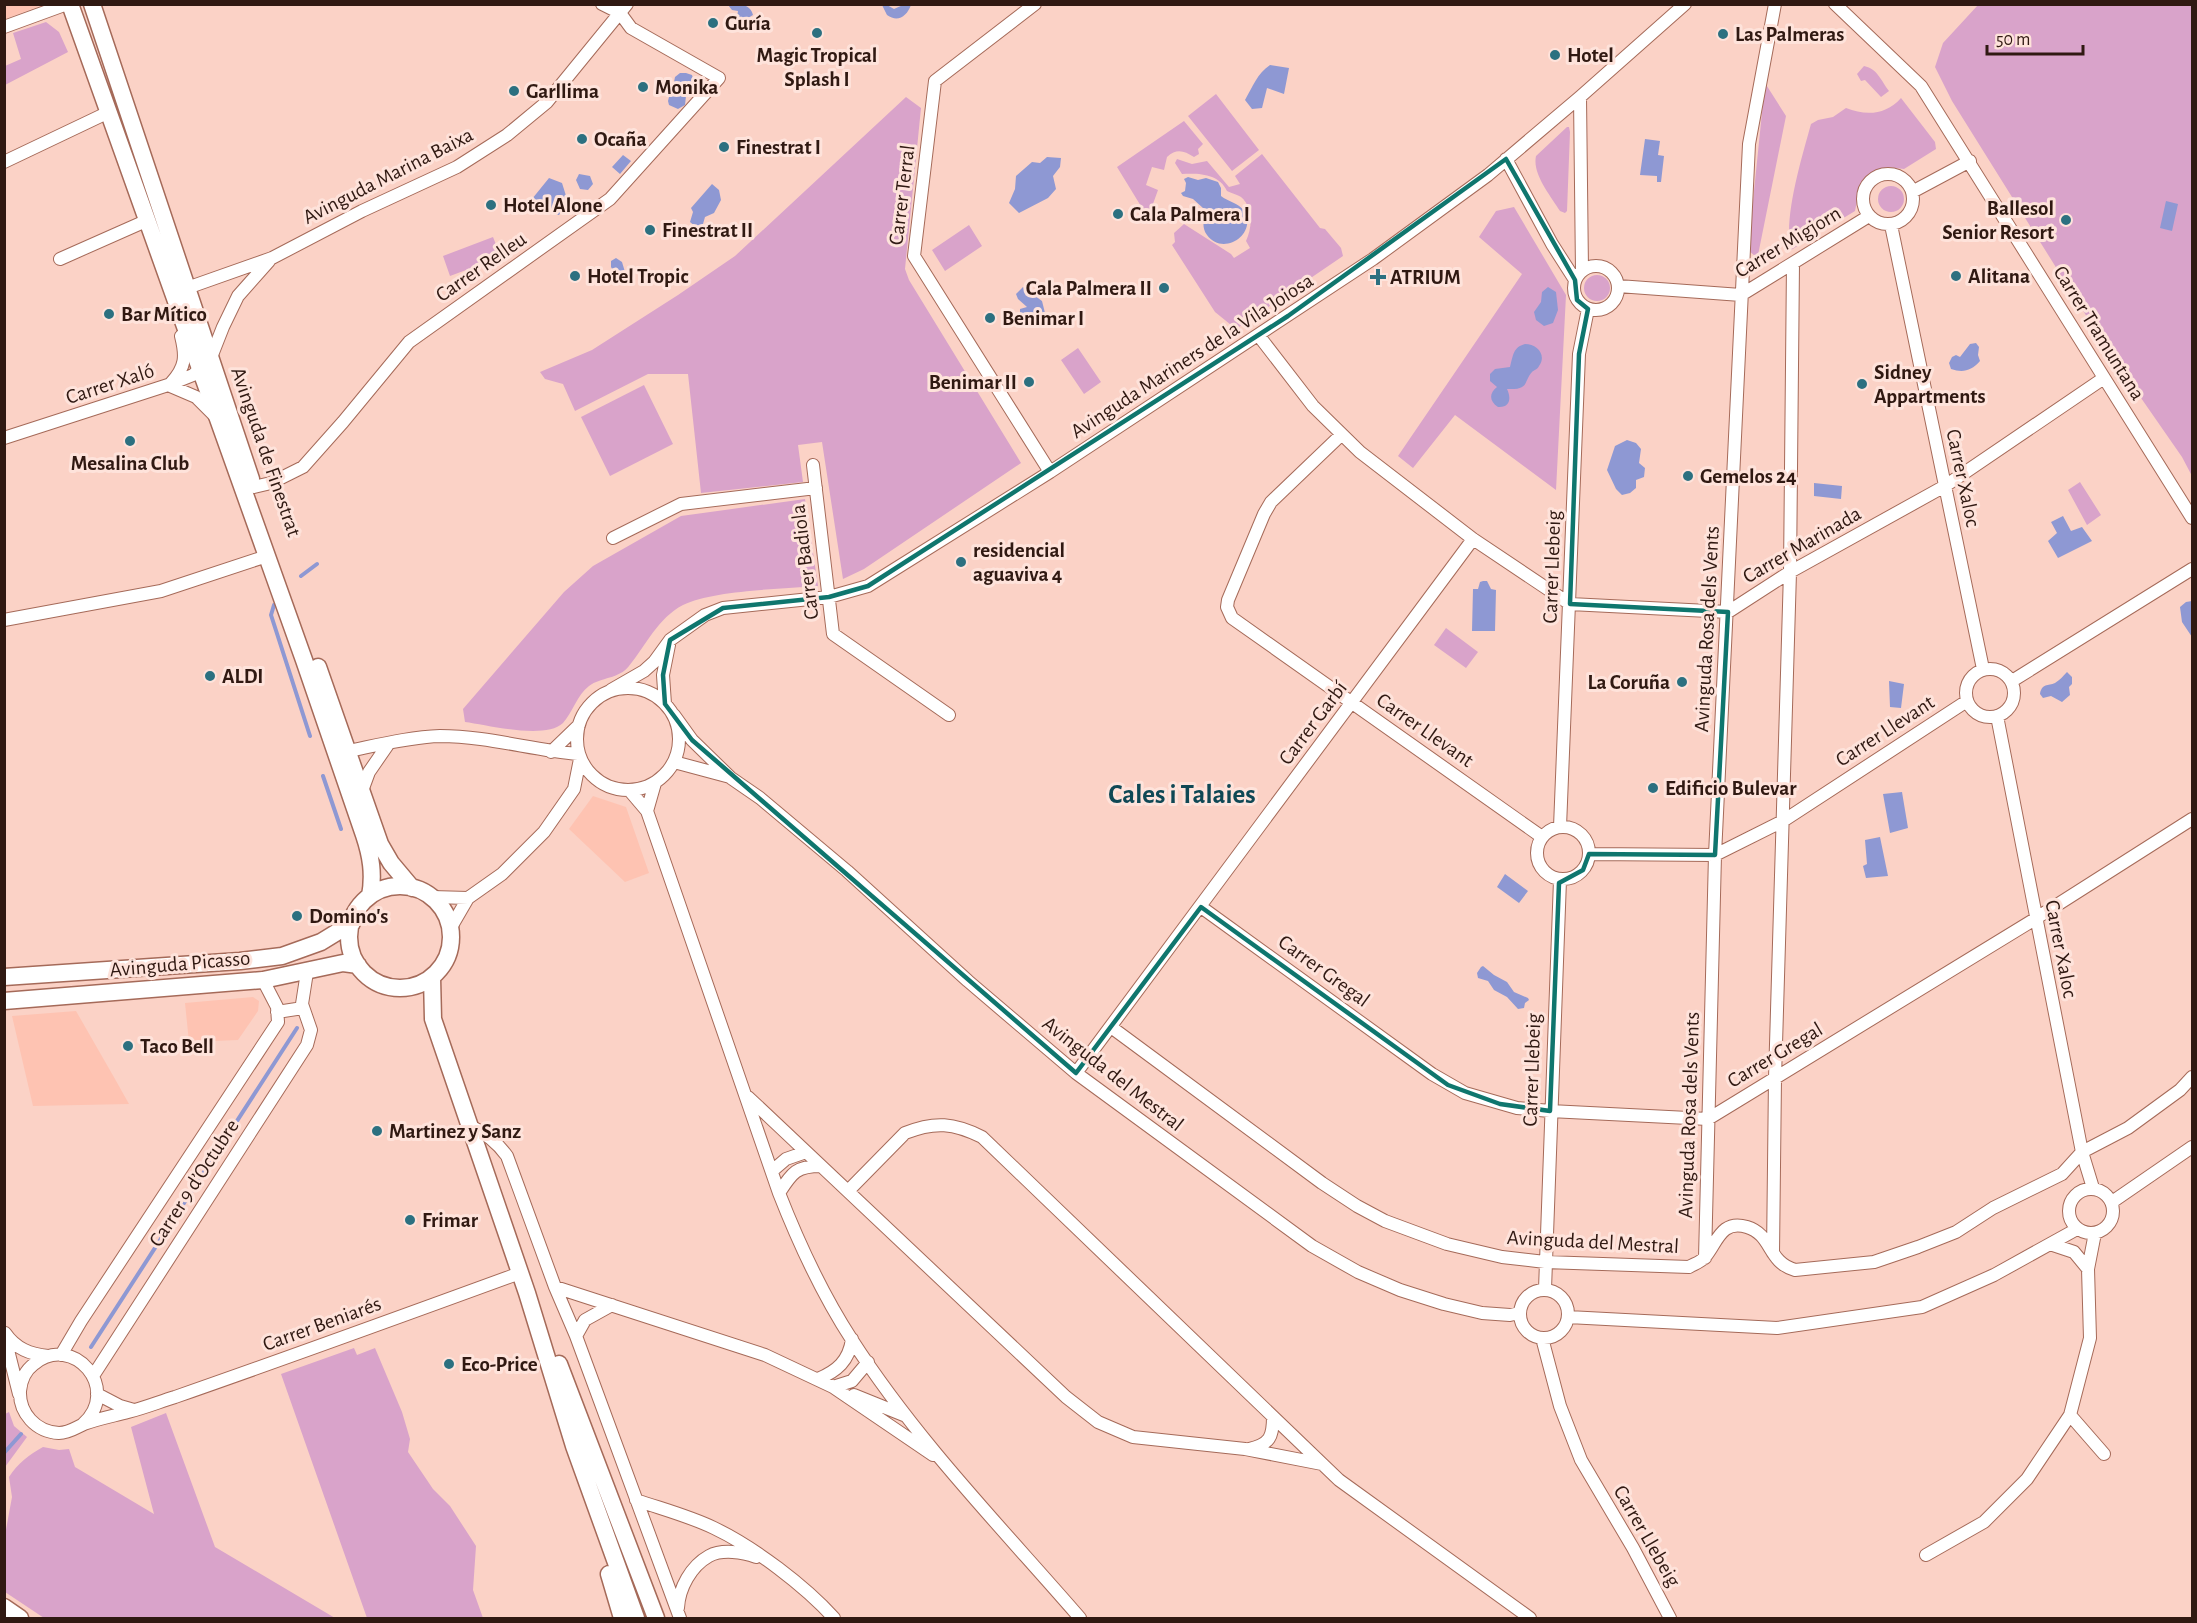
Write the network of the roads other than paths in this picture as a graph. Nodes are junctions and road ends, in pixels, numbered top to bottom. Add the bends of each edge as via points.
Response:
1 (69, 4) edge
2 (92, 4) edge
3 (602, 4) edge
4 (1035, 4) edge
5 (1685, 4) edge
6 (1774, 4) edge
7 (1835, 4) edge
8 (623, 9) edge
9 (4, 27) edge
10 (1580, 97) junction
11 (109, 112) junction
12 (1506, 159) junction
13 (1970, 161) junction
14 (4, 162) edge
15 (1912, 192) junction
16 (1869, 216) junction
17 (148, 220) junction
18 (1891, 225) junction
19 (272, 258) junction
20 (60, 259) dead end
21 (1793, 263) junction
22 (166, 273) junction
23 (1579, 275) junction
24 (1618, 286) junction
25 (187, 288) junction
26 (1741, 295) junction
27 (1588, 309) junction
28 (181, 313) junction
29 (1259, 336) junction
30 (205, 365) junction
31 (179, 374) junction
32 (2104, 378) junction
33 (168, 385) junction
34 (218, 420) junction
35 (1341, 435) junction
36 (4, 438) edge
37 (813, 465) dead end
38 (1050, 472) junction
39 (1945, 486) junction
40 (254, 487) junction
41 (816, 488) junction
42 (2193, 518) edge
43 (613, 538) dead end
44 (1473, 539) junction
45 (267, 556) junction
46 (2193, 569) edge
47 (1790, 572) junction
48 (829, 597) junction
49 (1570, 604) junction
50 (1728, 612) junction
51 (4, 620) edge
52 (670, 640) junction
53 (1983, 669) junction
54 (2012, 681) junction
55 (611, 690) junction
56 (1968, 701) junction
57 (1352, 702) junction
58 (665, 704) junction
59 (949, 715) dead end
60 (674, 716) junction
61 (1997, 716) junction
62 (579, 725) junction
63 (389, 743) junction
64 (348, 751) junction
65 (551, 752) junction
66 (579, 757) junction
67 (674, 762) junction
68 (731, 778) junction
69 (596, 779) junction
70 (655, 783) junction
71 (574, 789) junction
72 (362, 791) junction
73 (630, 791) junction
74 (647, 811) junction
75 (2193, 819) edge
76 (1784, 821) junction
77 (1560, 827) junction
78 (1542, 837) junction
79 (1589, 854) junction
80 (1715, 855) junction
81 (1560, 880) junction
82 (412, 888) junction
83 (370, 896) junction
84 (432, 897) junction
85 (468, 898) junction
86 (1201, 907) junction
87 (2035, 919) junction
88 (351, 923) junction
89 (450, 929) junction
90 (358, 965) junction
91 (307, 972) junction
92 (4, 977) edge
93 (432, 977) junction
94 (263, 980) junction
95 (404, 988) junction
96 (4, 1001) edge
97 (303, 1008) junction
98 (278, 1012) junction
99 (433, 1019) junction
100 (1111, 1027) junction
101 (1076, 1073) junction
102 (2193, 1077) edge
103 (1775, 1078) junction
104 (745, 1094) junction
105 (1550, 1111) junction
106 (1708, 1119) junction
107 (468, 1125) junction
108 (2193, 1147) edge
109 (806, 1152) junction
110 (2082, 1152) junction
111 (821, 1166) junction
112 (772, 1171) junction
113 (2093, 1188) junction
114 (848, 1191) junction
115 (779, 1193) junction
116 (2112, 1202) junction
117 (2077, 1229) junction
118 (2095, 1233) junction
119 (2050, 1244) junction
120 (1773, 1257) junction
121 (1705, 1258) junction
122 (1545, 1262) junction
123 (2088, 1269) junction
124 (520, 1273) junction
125 (555, 1287) junction
126 (1545, 1289) junction
127 (527, 1293) junction
128 (612, 1305) junction
129 (1519, 1313) junction
130 (1568, 1317) junction
131 (4, 1333) edge
132 (576, 1336) junction
133 (1542, 1338) junction
134 (852, 1339) junction
135 (55, 1356) junction
136 (868, 1362) junction
137 (93, 1376) junction
138 (818, 1379) junction
139 (833, 1387) junction
140 (97, 1394) junction
141 (20, 1397) junction
142 (135, 1410) junction
143 (2070, 1415) junction
144 (906, 1416) junction
145 (1273, 1417) junction
146 (82, 1424) junction
147 (574, 1446) junction
148 (1245, 1449) junction
149 (2104, 1454) dead end
150 (944, 1462) junction
151 (1322, 1464) junction
152 (636, 1500) junction
153 (1926, 1555) dead end
154 (763, 1559) junction
155 (4, 1607) edge
156 (679, 1615) edge
157 (20, 1618) edge
158 (622, 1618) edge
159 (636, 1618) edge
160 (656, 1618) edge
161 (834, 1618) edge
162 (1080, 1618) edge
163 (1530, 1618) edge
164 (1670, 1618) edge

1 - 9 street
1 - 11 main road, Avinguda de Finestrat
2 - 25 main road, Avinguda de Finestrat
3 - 8 street
4 - 38 street, Carrer Terral via 935,81 914,256
5 - 10 street, Avinguda Mariners de la Vila Joiosa
6 - 26 street, Avinguda Rosa dels Vents via 1749,144
7 - 13 street, Carrer Tramuntana via 1921,86
8 - 19 street, Avinguda Marina Baixa via 547,102 507,135 457,167
8 - 40 street, Carrer Relleu via 631,28 719,78 610,199 409,342 303,466 271,483
10 - 12 street, Avinguda Mariners de la Vila Joiosa
10 - 23 street
11 - 14 street
11 - 17 main road, Avinguda de Finestrat
12 - 23 street via 1552,244
12 - 29 street, Avinguda Mariners de la Vila Joiosa via 1373,259
13 - 15 street
13 - 32 street, Carrer Tramuntana
15 - 16 street via 1895,175 1872,180 1863,194
15 - 18 street via 1909,213
16 - 18 street
16 - 21 street, Carrer Migjorn
17 - 20 street
17 - 22 main road, Avinguda de Finestrat
18 - 39 street, Carrer Xaloc
19 - 25 street, Avinguda Marina Baixa
19 - 30 street via 238,296
21 - 26 street, Carrer Migjorn
21 - 47 street
22 - 25 street via 179,287
22 - 28 main road, Avinguda de Finestrat
22 - 31 street via 185,351
23 - 24 street via 1602,266 1613,273
23 - 27 street via 1575,294
24 - 26 street, Carrer Migjorn
24 - 27 street via 1609,306
25 - 28 street
25 - 30 main road, Avinguda de Finestrat
26 - 50 street, Avinguda Rosa dels Vents
27 - 49 street, Carrer Llebeig via 1579,354
28 - 30 main road, Avinguda de Finestrat
29 - 35 street via 1313,406
29 - 38 street, Avinguda Mariners de la Vila Joiosa
30 - 31 street
30 - 33 street via 193,375
30 - 34 main road, Avinguda de Finestrat
30 - 40 main road, Avinguda de Finestrat via 217,380
31 - 33 street
32 - 39 street, Carrer Marinada
32 - 42 street, Carrer Tramuntana
33 - 34 street, Carrer Xaló via 196,397
33 - 36 street, Carrer Xaló
34 - 45 main road, Avinguda de Finestrat
35 - 44 street
35 - 57 street, Carrer Llevant via 1284,489 1264,514 1227,607 1232,618
37 - 41 street, Carrer Badiola
38 - 48 street, Avinguda Mariners de la Vila Joiosa via 868,586
39 - 47 street, Carrer Marinada
39 - 53 street, Carrer Xaloc
40 - 64 main road, Avinguda de Finestrat
41 - 43 street, Carrer Badiola via 681,504
41 - 48 street, Carrer Badiola
44 - 49 street
44 - 57 street, Carrer Garbí
45 - 51 street via 161,591
45 - 83 main road, Avinguda de Finestrat via 371,854
46 - 54 street
47 - 50 street, Carrer Marinada
47 - 76 street
48 - 52 street, Avinguda Mariners de la Vila Joiosa via 723,608 689,624
48 - 59 street, Carrer Badiola via 833,634
49 - 50 street
49 - 77 street, Carrer Llebeig
50 - 80 street, Avinguda Rosa dels Vents
52 - 55 street, Avinguda Mariners de la Vila Joiosa via 649,667
52 - 58 street via 663,675
53 - 54 street via 2000,670
53 - 56 street via 1970,678
54 - 61 street via 2013,702
55 - 58 street via 640,689
55 - 62 street via 588,707
56 - 61 street via 1983,716
56 - 76 street, Carrer Llevant
57 - 78 street, Carrer Llevant
57 - 86 street, Carrer Garbí
58 - 60 street
60 - 67 street via 679,747
60 - 68 street, Avinguda del Mestral
61 - 87 street, Carrer Xaloc
62 - 65 street
62 - 66 street
63 - 64 street
63 - 65 street via 440,736 496,740
63 - 72 street via 369,772
64 - 72 main road, Avinguda de Finestrat
65 - 66 street
66 - 69 street
66 - 71 street
67 - 68 street, Avinguda del Mestral
67 - 70 street
68 - 101 street, Avinguda del Mestral via 847,871
69 - 71 street
69 - 73 street
70 - 73 street
70 - 74 street
71 - 85 street via 544,832 502,874
72 - 82 main road, Avinguda de Finestrat via 380,844
73 - 74 street
74 - 104 street
75 - 87 street, Carrer Gregal
76 - 80 street, Carrer Llevant
76 - 103 street
77 - 78 street
77 - 79 street via 1581,834
78 - 81 street via 1536,852 1540,867
79 - 80 street, Carrer Llevant
79 - 81 street via 1583,870
80 - 106 street, Avinguda Rosa dels Vents
81 - 105 street, Carrer Llebeig
82 - 83 main road via 386,888
82 - 84 main road
83 - 88 main road
84 - 85 street
84 - 89 main road
85 - 89 street
86 - 100 street, Carrer Garbí
86 - 105 street, Carrer Gregal via 1448,1085 1500,1104
87 - 103 street, Carrer Gregal
87 - 110 street, Carrer Xaloc
88 - 90 main road via 350,944
88 - 92 main road, Avinguda Picasso via 321,942 282,956
89 - 93 main road via 450,949
90 - 91 main road, Avinguda Picasso via 343,963
90 - 95 main road via 376,982
91 - 94 main road, Avinguda Picasso
91 - 97 street, Carrer 9 d’Octubre
93 - 95 main road
93 - 99 main road
94 - 96 main road, Avinguda Picasso
94 - 98 street
95 - 99 main road via 422,1002
97 - 98 street
97 - 137 street, Carrer 9 d’Octubre via 311,1030 307,1045
98 - 135 street, Carrer 9 d’Octubre via 278,1022
99 - 107 main road
100 - 101 street, Carrer Garbí
100 - 122 street, Avinguda del Mestral via 1357,1206 1447,1244
101 - 129 street, Avinguda del Mestral via 1334,1260 1380,1283 1444,1304 1498,1315
102 - 110 street via 2128,1128
103 - 106 street, Carrer Gregal
103 - 120 street
104 - 109 street
104 - 112 street
105 - 106 street, Carrer Gregal
105 - 122 street, Carrer Llebeig
106 - 121 street, Avinguda Rosa dels Vents
107 - 124 main road
107 - 125 street via 480,1130 507,1156
108 - 116 street
109 - 111 street
109 - 112 street via 786,1159
110 - 113 street, Carrer Xaloc
110 - 120 street via 2062,1174 1993,1208 1956,1232 1874,1262 1806,1270 1786,1268
111 - 114 street
111 - 115 street via 805,1166 792,1174
112 - 115 street
113 - 116 street
113 - 117 street via 2079,1192 2070,1203 2069,1217
114 - 145 street via 905,1133 946,1125 962,1127 982,1137
114 - 148 street via 1066,1397 1098,1422 1145,1440
115 - 134 street via 819,1283
116 - 118 street via 2111,1222
117 - 118 street
117 - 119 street
118 - 123 street
119 - 123 street via 2074,1252
119 - 130 street via 1994,1275 1922,1307 1776,1328
120 - 121 street, Avinguda del Mestral via 1763,1237 1745,1226 1736,1226 1718,1235
121 - 122 street, Avinguda del Mestral via 1689,1267
122 - 126 street, Carrer Llebeig
123 - 143 street via 2090,1338
124 - 127 main road
124 - 142 street, Carrer Beniarés
125 - 128 street
125 - 132 street
126 - 129 street via 1527,1296
126 - 130 street via 1560,1295
127 - 147 main road
127 - 160 main road via 548,1336
128 - 132 street via 585,1320
128 - 138 street via 765,1355
129 - 133 street via 1524,1328
130 - 133 street via 1557,1335
131 - 135 street via 24,1351
131 - 141 street
132 - 152 street
133 - 164 street, Carrer Llebeig via 1560,1406 1581,1460
134 - 136 street
134 - 138 street via 850,1353 841,1366
135 - 137 street via 80,1361
135 - 141 street via 37,1362 26,1373
136 - 139 street via 852,1382
136 - 144 street
137 - 140 street
138 - 139 street
139 - 144 street
139 - 150 street
140 - 142 street
140 - 146 street via 92,1413
141 - 146 street via 28,1417 46,1430 65,1432
142 - 146 street, Carrer Beniarés
143 - 149 street
143 - 153 street via 2027,1479 1984,1522
144 - 150 street
145 - 148 street via 1269,1440 1262,1446
145 - 151 street
147 - 158 main road via 580,1488
147 - 159 main road
148 - 151 street
150 - 162 street
151 - 163 street
152 - 154 street via 713,1527
152 - 156 street
154 - 156 street via 745,1553 710,1555 688,1576 678,1594
154 - 161 street via 792,1579
155 - 157 main road

